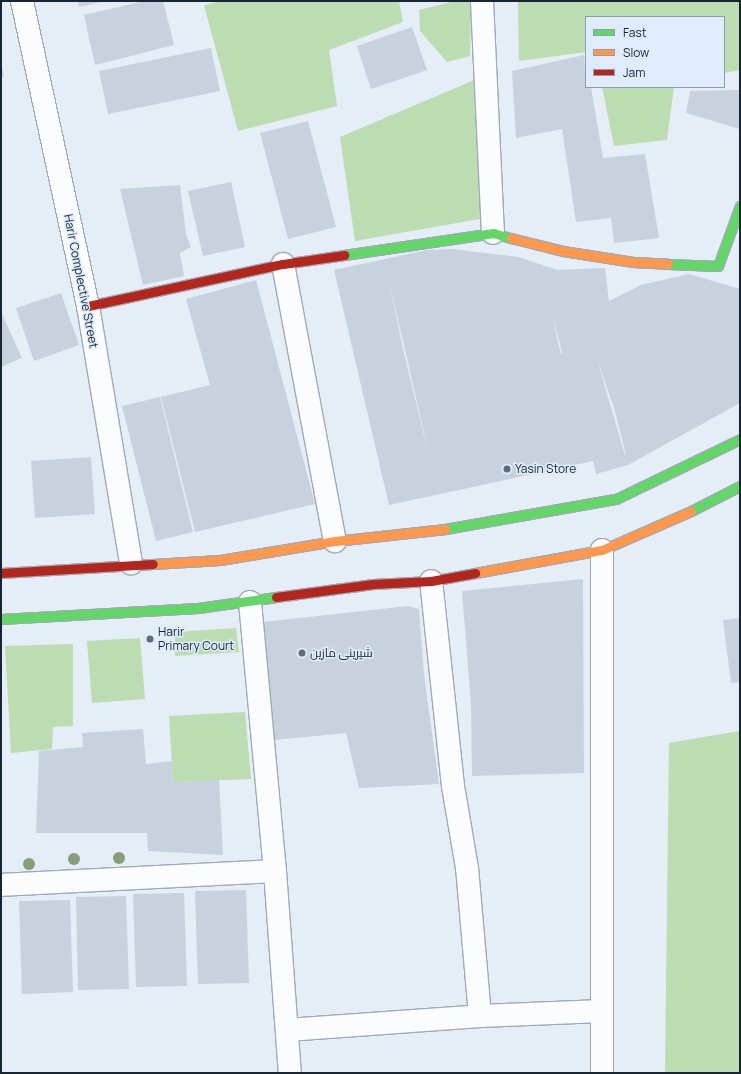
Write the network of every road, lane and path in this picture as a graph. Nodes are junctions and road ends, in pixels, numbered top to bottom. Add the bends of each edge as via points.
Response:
1 (22, 1) edge
2 (482, 1) edge
3 (740, 206) edge
4 (493, 233) junction
5 (282, 264) junction
6 (88, 306) junction
7 (740, 439) edge
8 (740, 486) edge
9 (335, 541) junction
10 (602, 550) junction
11 (131, 563) junction
12 (1, 573) edge
13 (431, 581) junction
14 (250, 602) junction
15 (1, 619) edge
16 (275, 871) junction
17 (1, 885) edge
18 (602, 1011) junction
19 (480, 1016) junction
20 (286, 1030) junction
21 (290, 1073) edge
22 (602, 1073) edge

1 - 6 street, Harir Complective Street
2 - 4 street
3 - 4 main road via 718,266 633,262 563,251
4 - 5 main road
5 - 6 main road
5 - 9 street
6 - 11 street, Harir Complective Street
7 - 9 main road via 616,499 448,529
8 - 10 main road
9 - 11 main road via 220,560
10 - 13 main road
10 - 18 street
11 - 12 main road
13 - 14 main road via 373,584
13 - 19 street via 453,786 467,868
14 - 15 main road via 125,613
14 - 16 street
16 - 17 street
16 - 20 street
18 - 19 street
18 - 22 street
19 - 20 street
20 - 21 street

